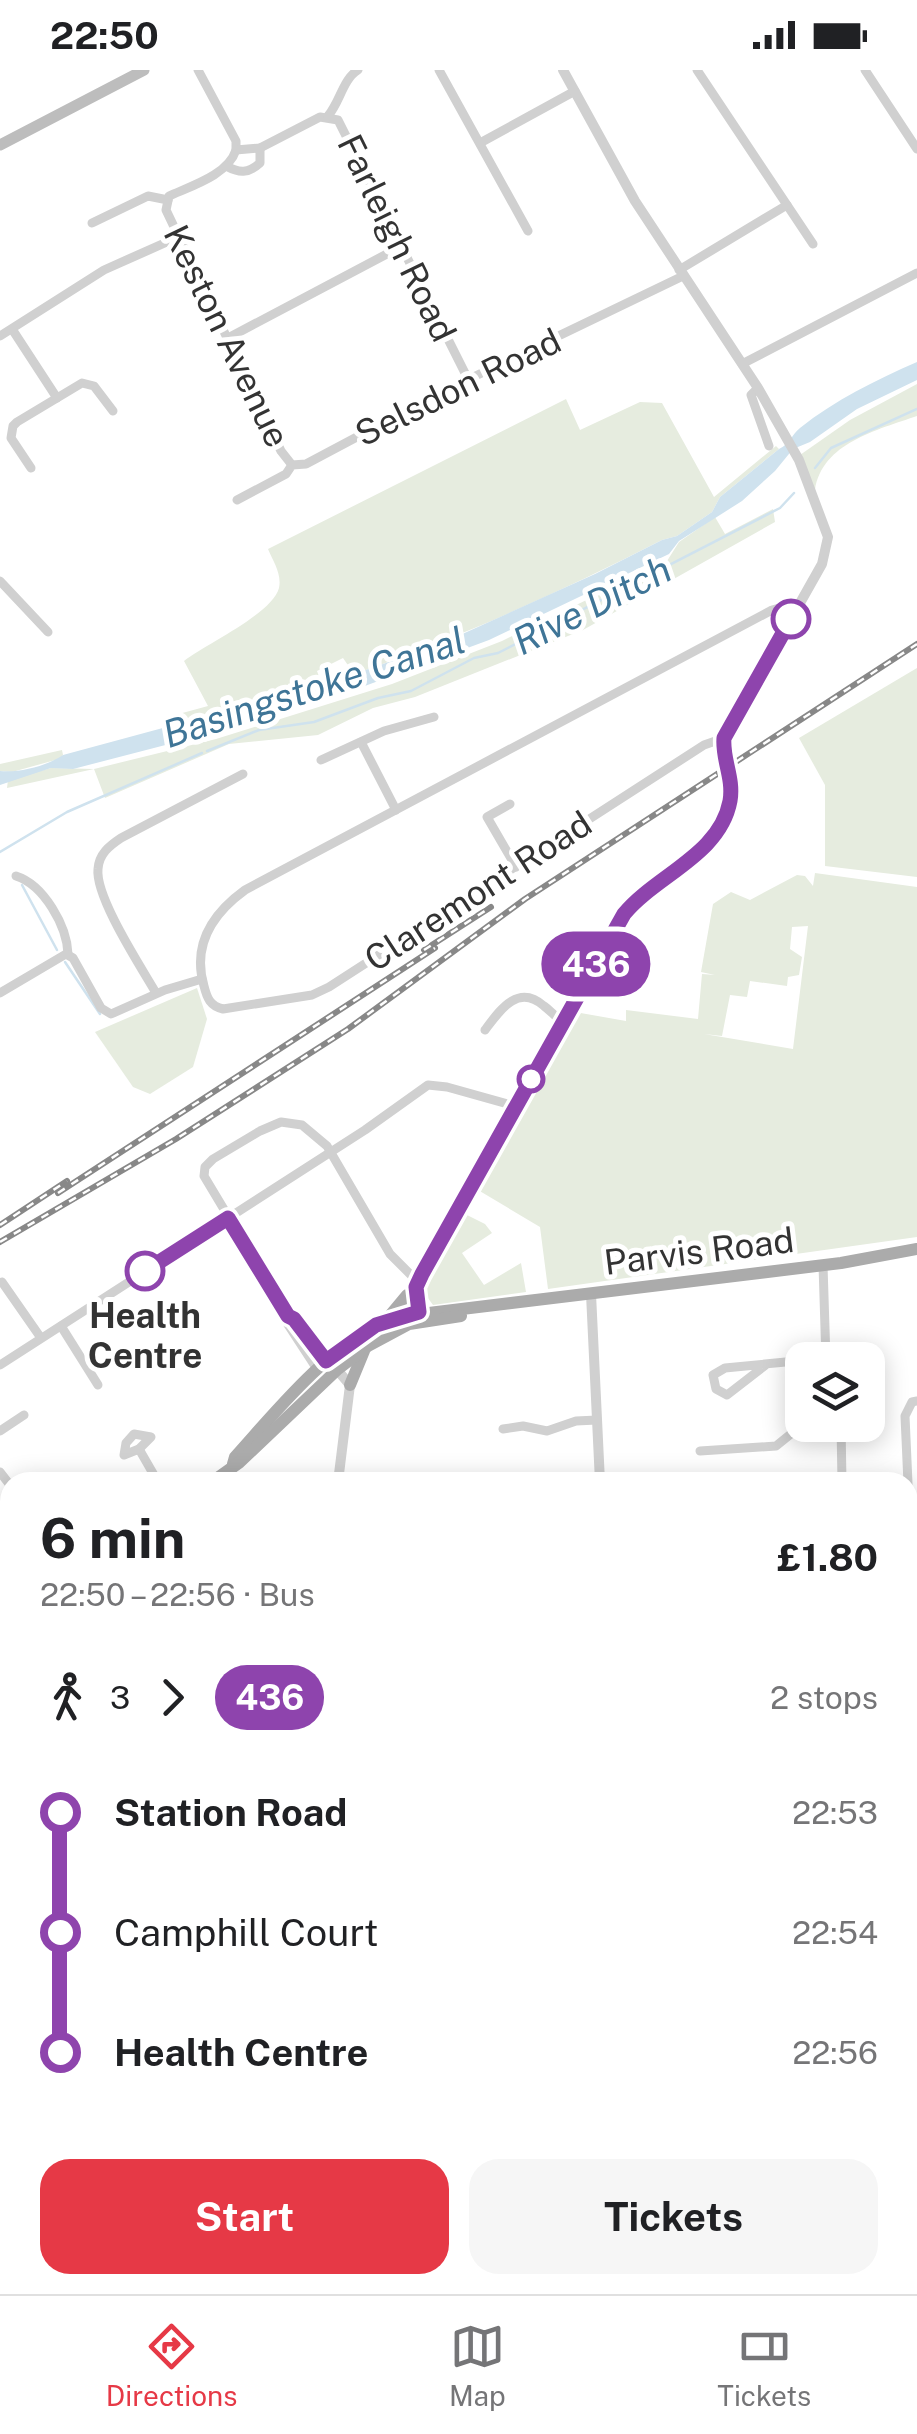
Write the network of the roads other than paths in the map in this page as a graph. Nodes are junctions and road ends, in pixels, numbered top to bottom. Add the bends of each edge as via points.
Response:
1 (144, 70) edge
2 (198, 70) edge
3 (358, 70) edge
4 (439, 70) edge
5 (563, 70) edge
6 (698, 70) edge
7 (865, 70) edge
8 (574, 92) junction
9 (328, 116) junction
10 (480, 143) junction
11 (0, 146) edge
12 (260, 148) junction
13 (917, 149) edge
14 (236, 150) junction
15 (226, 166) junction
16 (167, 202) junction
17 (788, 205) junction
18 (92, 223) dead end
19 (528, 231) dead end
20 (178, 236) junction
21 (813, 244) dead end
22 (402, 246) junction
23 (681, 273) junction
24 (917, 274) edge
25 (12, 329) junction
26 (0, 336) edge
27 (228, 338) junction
28 (742, 364) junction
29 (468, 379) junction
30 (758, 388) junction
31 (57, 398) junction
32 (114, 412) dead end
33 (768, 446) dead end
34 (292, 466) junction
35 (31, 468) dead end
36 (237, 500) dead end
37 (0, 580) edge
38 (796, 610) junction
39 (48, 632) dead end
40 (434, 716) dead end
41 (724, 738) junction
42 (361, 742) junction
43 (320, 760) dead end
44 (221, 769) dead end
45 (243, 774) dead end
46 (228, 782) junction
47 (510, 804) dead end
48 (396, 810) junction
49 (516, 867) junction
50 (16, 876) dead end
51 (68, 954) junction
52 (202, 979) junction
53 (0, 994) edge
54 (156, 994) junction
55 (488, 1022) dead end
56 (563, 1022) junction
57 (515, 1106) junction
58 (331, 1152) junction
59 (228, 1218) junction
60 (917, 1249) edge
61 (823, 1266) junction
62 (418, 1276) junction
63 (2, 1282) edge
64 (591, 1294) junction
65 (407, 1295) junction
66 (414, 1318) junction
67 (386, 1321) junction
68 (61, 1326) junction
69 (41, 1338) junction
70 (828, 1342) edge
71 (365, 1349) junction
72 (785, 1362) edge
73 (0, 1364) edge
74 (767, 1364) junction
75 (328, 1369) junction
76 (98, 1385) dead end
77 (350, 1387) junction
78 (917, 1401) edge
79 (24, 1415) dead end
80 (597, 1420) junction
81 (504, 1429) dead end
82 (0, 1431) edge
83 (785, 1439) edge
84 (841, 1442) edge
85 (139, 1449) dead end
86 (700, 1451) dead end
87 (152, 1472) edge
88 (224, 1472) edge
89 (339, 1472) edge
90 (600, 1472) edge
91 (842, 1472) edge
92 (907, 1472) edge

1 - 11 main road
2 - 14 street
3 - 9 street
4 - 10 street
5 - 8 street
6 - 17 street
7 - 13 street
8 - 10 street
8 - 23 street
9 - 12 street, Farleigh Road
9 - 22 street, Farleigh Road via 344,129
10 - 19 street
12 - 14 street, Farleigh Road
12 - 15 street, Farleigh Road via 260,162 249,170
14 - 15 street, Farleigh Road
15 - 16 street, Farleigh Road
16 - 18 street via 148,196
16 - 20 street, Keston Avenue
17 - 21 street
17 - 23 street, Selsdon Road
20 - 25 street via 104,270
20 - 27 street, Keston Avenue
22 - 27 street
22 - 29 street, Farleigh Road
23 - 28 street
23 - 29 street, Selsdon Road
24 - 28 street
25 - 26 street
25 - 31 street
27 - 34 street, Keston Avenue
28 - 30 street
29 - 34 street, Selsdon Road
30 - 33 street via 751,395
30 - 38 street via 799,460 828,540
31 - 32 street via 88,384
31 - 35 street via 13,426 11,438
34 - 36 street, Selsdon Road
37 - 39 street
38 - 41 street
38 - 48 street via 775,608
40 - 42 street
41 - 49 street, Claremont Road
41 - 56 street via 731,784 723,822 696,854 634,902
42 - 43 street
42 - 48 street
44 - 46 street
45 - 46 street
46 - 54 street via 115,842 99,862 102,896
47 - 49 street via 487,817
48 - 52 street via 235,898 201,942
49 - 52 street, Claremont Road via 312,995 218,1008
50 - 51 street via 42,894
51 - 53 street
51 - 54 street via 106,1012 117,1014
52 - 54 street
55 - 56 street via 522,997
56 - 57 street
57 - 58 street via 432,1084
57 - 62 street
58 - 59 street
58 - 59 street via 293,1122 273,1124 228,1148 203,1172
58 - 62 street via 390,1254
59 - 68 street
59 - 75 street
60 - 61 main road, Parvis Road
61 - 64 main road, Parvis Road
61 - 70 street
62 - 65 street
62 - 66 street
63 - 69 street via 9,1302
64 - 66 main road, Parvis Road
64 - 80 street
65 - 66 street
65 - 67 main road
66 - 67 main road
66 - 71 main road
67 - 75 main road
68 - 69 street
68 - 76 street
69 - 73 street
71 - 75 main road
71 - 77 main road
72 - 74 street
74 - 74 street via 734,1392 716,1389 717,1370
75 - 77 street
75 - 88 main road via 269,1418
77 - 89 street
78 - 92 street via 904,1416
79 - 82 street
80 - 81 street via 547,1431
80 - 90 street
83 - 86 street via 776,1446
84 - 91 street
85 - 87 street

